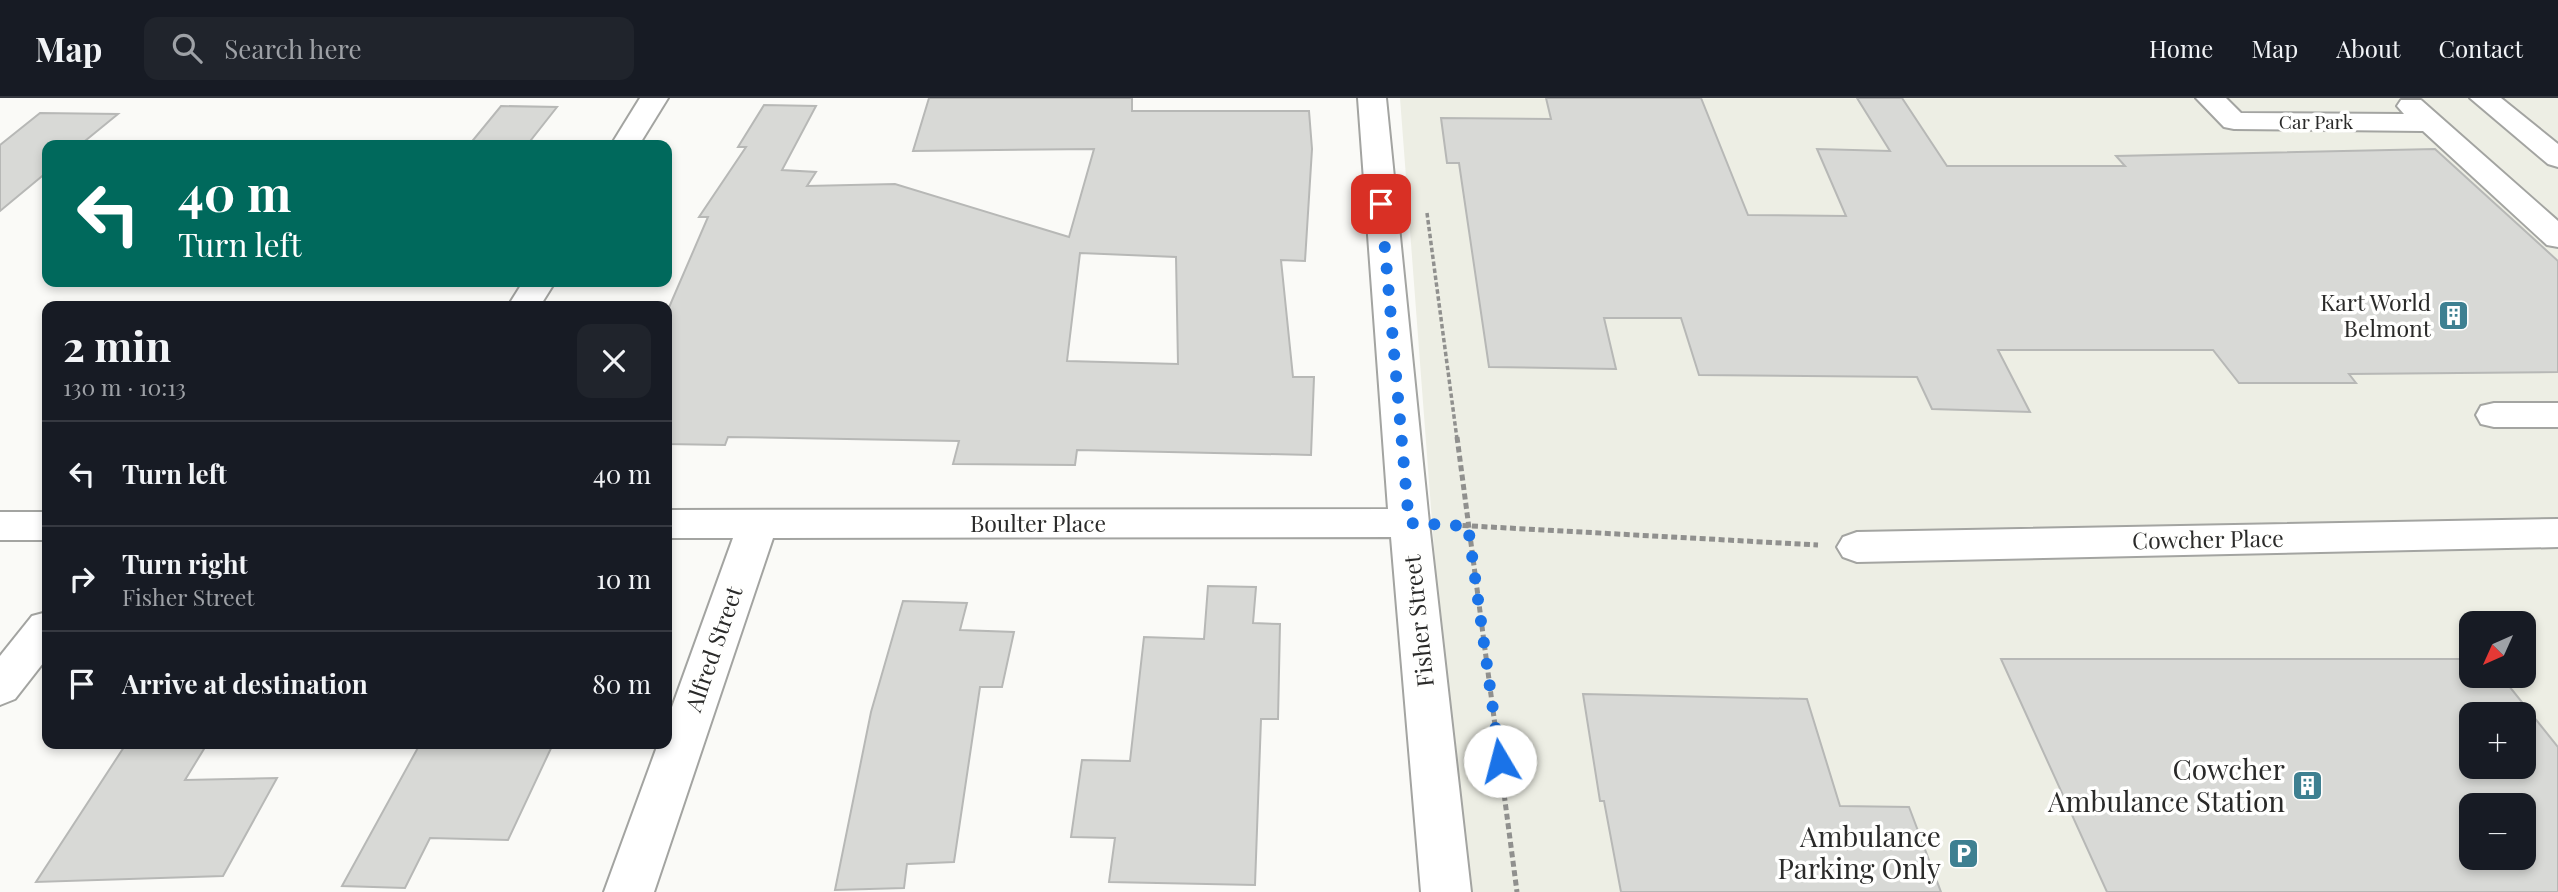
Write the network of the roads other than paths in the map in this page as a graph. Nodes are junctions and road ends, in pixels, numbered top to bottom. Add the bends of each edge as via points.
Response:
1 (654, 98) edge
2 (1372, 98) edge
3 (2210, 98) edge
4 (2403, 98) edge
5 (2484, 98) edge
6 (2430, 123) junction
7 (628, 140) edge
8 (2558, 158) edge
9 (2558, 238) edge
10 (2494, 415) dead end
11 (2558, 415) edge
12 (1409, 523) junction
13 (672, 524) edge
14 (758, 524) junction
15 (0, 526) edge
16 (42, 526) edge
17 (2558, 533) edge
18 (1857, 547) road end
19 (42, 634) edge
20 (0, 687) edge
21 (629, 892) edge
22 (1446, 892) edge

1 - 7 street
2 - 12 street, Fisher Street
3 - 6 street, Car Park via 2234,121
4 - 6 street
5 - 8 street
6 - 9 street
10 - 11 street
12 - 14 street, Boulter Place
12 - 22 street, Fisher Street
13 - 14 street, Boulter Place
14 - 21 street, Alfred Street
15 - 16 street
17 - 18 street, Cowcher Place
19 - 20 street

